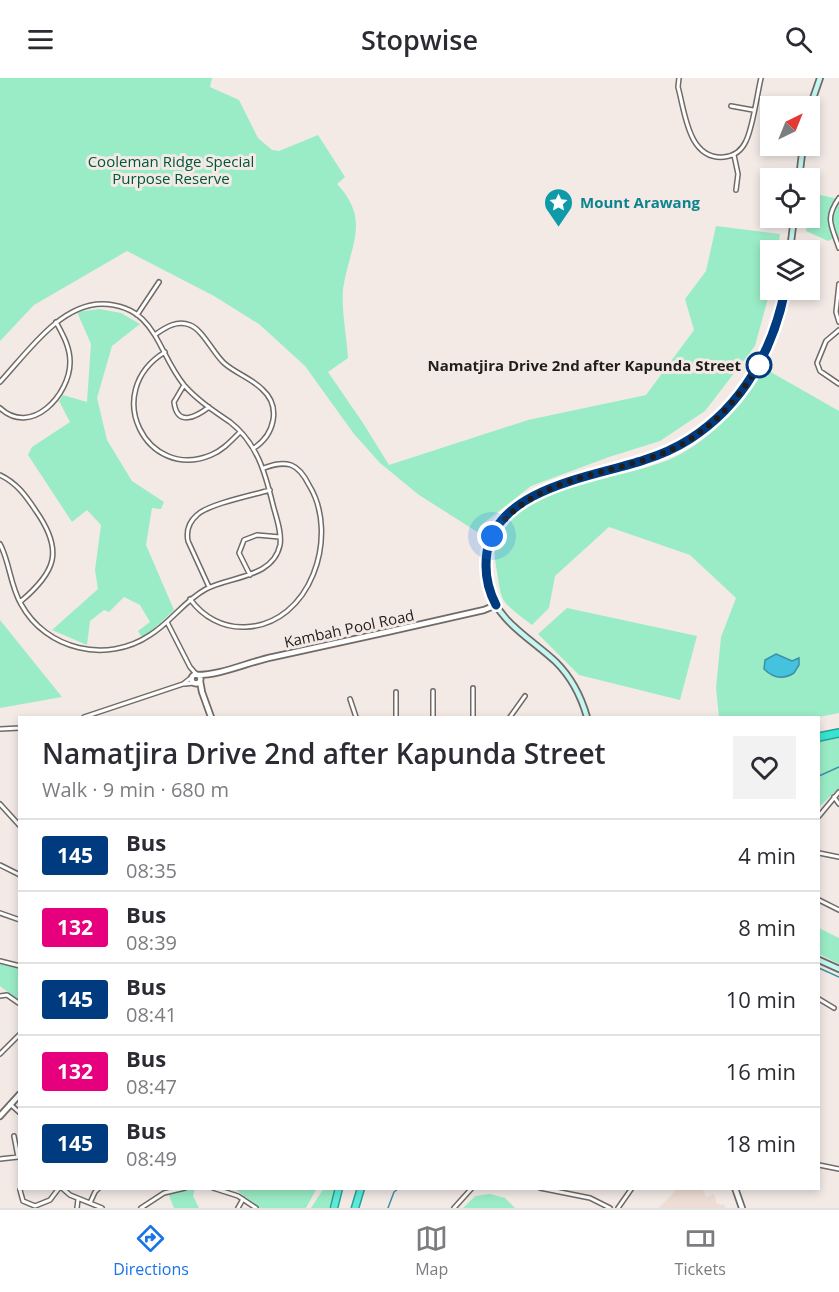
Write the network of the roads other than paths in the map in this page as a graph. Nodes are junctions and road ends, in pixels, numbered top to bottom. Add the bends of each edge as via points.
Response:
1 (679, 78) edge
2 (761, 78) edge
3 (820, 78) edge
4 (814, 96) edge
5 (731, 106) dead end
6 (753, 110) junction
7 (734, 155) junction
8 (736, 190) dead end
9 (839, 198) edge
10 (839, 248) edge
11 (159, 282) dead end
12 (839, 284) edge
13 (782, 300) edge
14 (137, 315) junction
15 (56, 322) junction
16 (839, 322) edge
17 (839, 330) edge
18 (156, 334) junction
19 (165, 352) junction
20 (0, 382) edge
21 (839, 384) edge
22 (184, 385) junction
23 (209, 407) junction
24 (0, 408) edge
25 (240, 431) junction
26 (254, 448) junction
27 (264, 468) junction
28 (0, 475) edge
29 (270, 489) junction
30 (280, 537) junction
31 (0, 544) edge
32 (250, 574) junction
33 (210, 587) junction
34 (190, 599) junction
35 (20, 603) junction
36 (496, 605) junction
37 (167, 622) junction
38 (208, 675) junction
39 (194, 676) junction
40 (197, 682) junction
41 (183, 684) junction
42 (473, 688) dead end
43 (433, 691) dead end
44 (396, 692) dead end
45 (525, 696) dead end
46 (350, 699) dead end
47 (87, 716) edge
48 (212, 716) edge
49 (356, 716) edge
50 (396, 716) edge
51 (433, 716) edge
52 (473, 716) edge
53 (511, 716) edge
54 (587, 716) edge
55 (18, 728) edge
56 (0, 729) edge
57 (839, 731) edge
58 (820, 732) edge
59 (820, 737) edge
60 (839, 792) edge
61 (834, 797) junction
62 (0, 804) edge
63 (839, 804) edge
64 (820, 815) edge
65 (18, 824) edge
66 (820, 853) edge
67 (839, 857) edge
68 (0, 865) edge
69 (18, 874) edge
70 (820, 900) edge
71 (839, 910) edge
72 (0, 914) edge
73 (18, 920) edge
74 (820, 960) edge
75 (0, 961) edge
76 (18, 966) edge
77 (839, 969) edge
78 (0, 996) edge
79 (820, 1000) edge
80 (18, 1003) edge
81 (834, 1008) dead end
82 (18, 1036) edge
83 (0, 1054) edge
84 (18, 1096) edge
85 (10, 1104) junction
86 (18, 1111) edge
87 (0, 1116) edge
88 (14, 1136) dead end
89 (18, 1153) edge
90 (18, 1157) edge
91 (0, 1160) edge
92 (820, 1165) edge
93 (839, 1169) edge
94 (20, 1190) dead end
95 (59, 1190) edge
96 (64, 1190) edge
97 (97, 1190) edge
98 (177, 1190) edge
99 (221, 1190) edge
100 (338, 1190) edge
101 (360, 1190) edge
102 (470, 1190) edge
103 (550, 1190) edge
104 (631, 1190) edge
105 (736, 1190) edge
106 (78, 1199) junction
107 (243, 1199) junction
108 (90, 1203) junction
109 (35, 1207) edge
110 (77, 1208) edge
111 (102, 1208) edge
112 (141, 1208) edge
113 (238, 1208) edge
114 (256, 1208) edge
115 (334, 1208) edge
116 (355, 1208) edge
117 (454, 1208) edge
118 (610, 1208) edge
119 (618, 1208) edge
120 (742, 1208) edge

1 - 7 street via 678,87 699,149 713,156
2 - 6 street
3 - 4 main road
5 - 6 street
6 - 7 street via 746,142
7 - 8 street
9 - 10 street via 830,218
11 - 14 street
12 - 16 street
13 - 36 main road via 761,362 741,393 713,422 668,451 553,487 517,507 501,522 492,536 486,561 487,585
14 - 15 street via 101,304 78,308
14 - 18 street
15 - 20 street
15 - 24 street via 69,356 66,381 59,396 42,412 28,418 12,417
17 - 21 street via 826,341 818,363 820,372
18 - 19 street
18 - 26 street via 175,324 193,326 226,365 263,389 273,409 273,423 266,438
19 - 22 street
19 - 25 street via 150,363 135,387 133,407 146,439 164,454 194,459 222,449
22 - 23 street
22 - 23 street via 174,402 179,414 192,418
23 - 25 street
25 - 26 street
26 - 27 street
27 - 29 street
27 - 34 street via 294,466 315,496 322,538 312,579 285,612 251,627 217,622
28 - 35 street via 22,490 52,538 48,574
29 - 30 street
29 - 33 street via 206,509 190,522 188,541
30 - 32 street via 278,552 270,563
30 - 32 street via 257,534 244,540 239,553
31 - 35 street
32 - 33 street
33 - 34 street
34 - 37 street
35 - 37 street via 48,634 88,650 131,645
36 - 38 street, Kambah Pool Road
36 - 54 main road via 507,620 566,673
37 - 39 street
38 - 39 street, Kambah Pool Road
38 - 40 street, Kambah Pool Road
39 - 40 street
39 - 40 street
39 - 41 street, Kambah Pool Road
40 - 41 street, Kambah Pool Road
40 - 48 street
41 - 47 street, Kambah Pool Road
42 - 52 street
43 - 51 street
44 - 50 street
45 - 53 street
46 - 49 street
55 - 56 street
57 - 58 highway
57 - 59 highway
60 - 61 street
61 - 63 street
61 - 64 street
62 - 65 street
66 - 67 street
68 - 69 street
70 - 71 street
72 - 73 street
74 - 77 main road
75 - 76 street
78 - 80 street via 7,995
79 - 81 street
82 - 83 street
84 - 85 street
85 - 86 street
85 - 87 street
88 - 89 street
90 - 91 street
92 - 93 street
94 - 109 street via 23,1201
95 - 109 street via 48,1202
96 - 106 street
97 - 108 street
98 - 112 street via 164,1193
99 - 107 street
100 - 115 highway
101 - 116 highway
102 - 117 street
103 - 118 street via 590,1198
104 - 119 street
105 - 120 street
106 - 108 street
106 - 110 street
107 - 113 street
107 - 114 street
108 - 111 street

